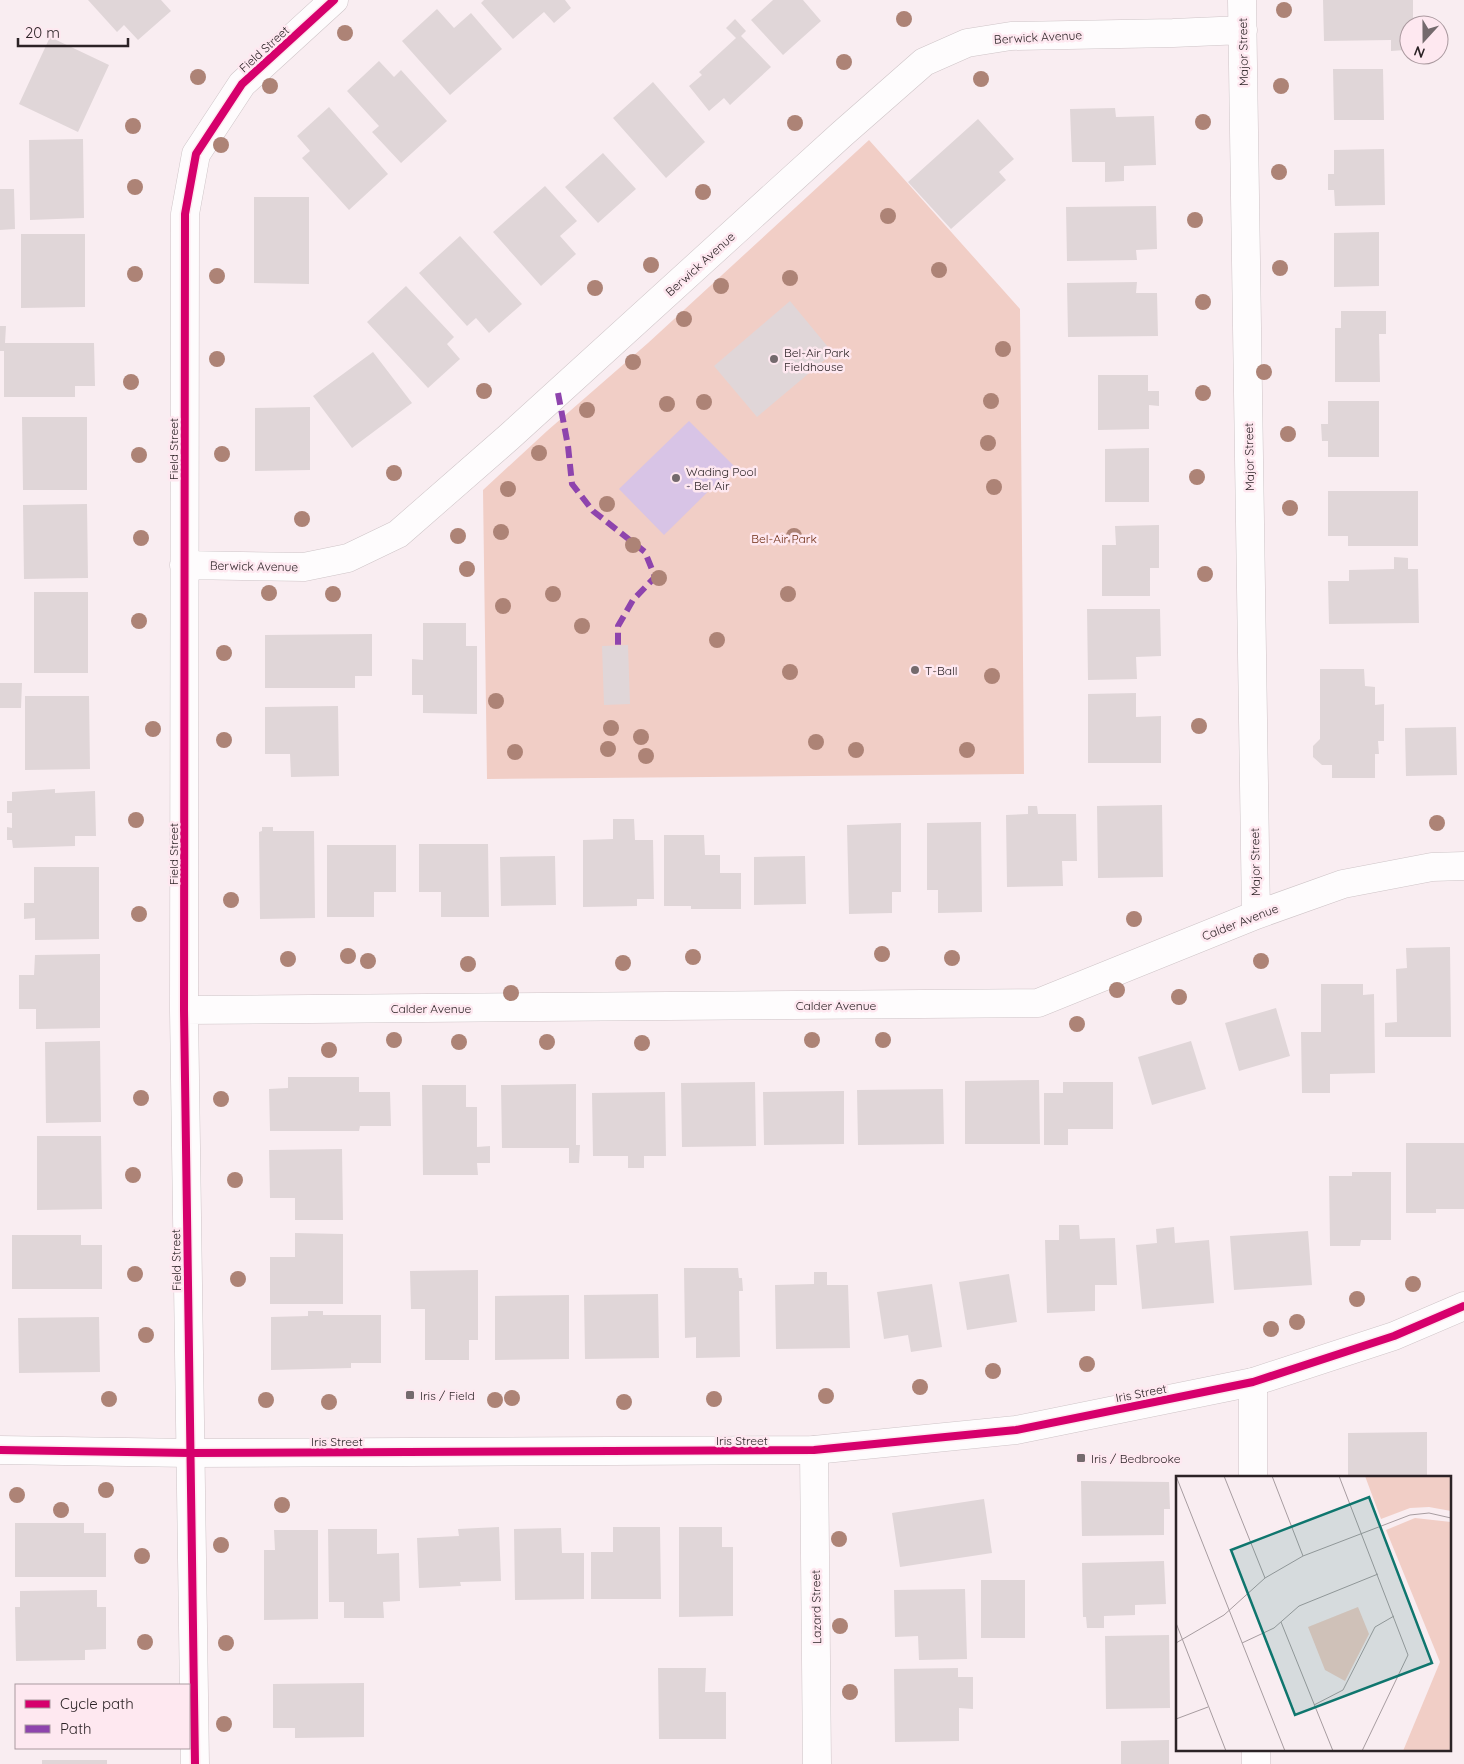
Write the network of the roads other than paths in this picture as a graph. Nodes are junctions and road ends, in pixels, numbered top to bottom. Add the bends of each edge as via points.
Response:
1 (334, 0) edge
2 (1242, 0) edge
3 (1243, 30) junction
4 (184, 565) junction
5 (1464, 866) edge
6 (1256, 915) junction
7 (184, 1010) junction
8 (1464, 1306) edge
9 (1253, 1382) junction
10 (0, 1450) edge
11 (814, 1450) junction
12 (190, 1453) junction
13 (1253, 1476) edge
14 (195, 1764) edge
15 (817, 1764) edge

1 - 4 street, Field Street via 242,84 196,154 185,214
2 - 3 street, Major Street
3 - 4 street, Berwick Avenue via 1011,36 967,43 924,62 398,534 348,558 304,567
3 - 6 street, Major Street
4 - 7 street, Field Street
5 - 6 street, Calder Avenue via 1432,867 1343,884
6 - 7 street, Calder Avenue via 1038,1003
7 - 12 street, Field Street
8 - 9 street, Iris Street via 1394,1336
9 - 11 street, Iris Street via 1016,1430
9 - 13 street
10 - 12 street, Iris Street
11 - 12 street, Iris Street
11 - 15 street, Lazard Street
12 - 14 street, Field Street

